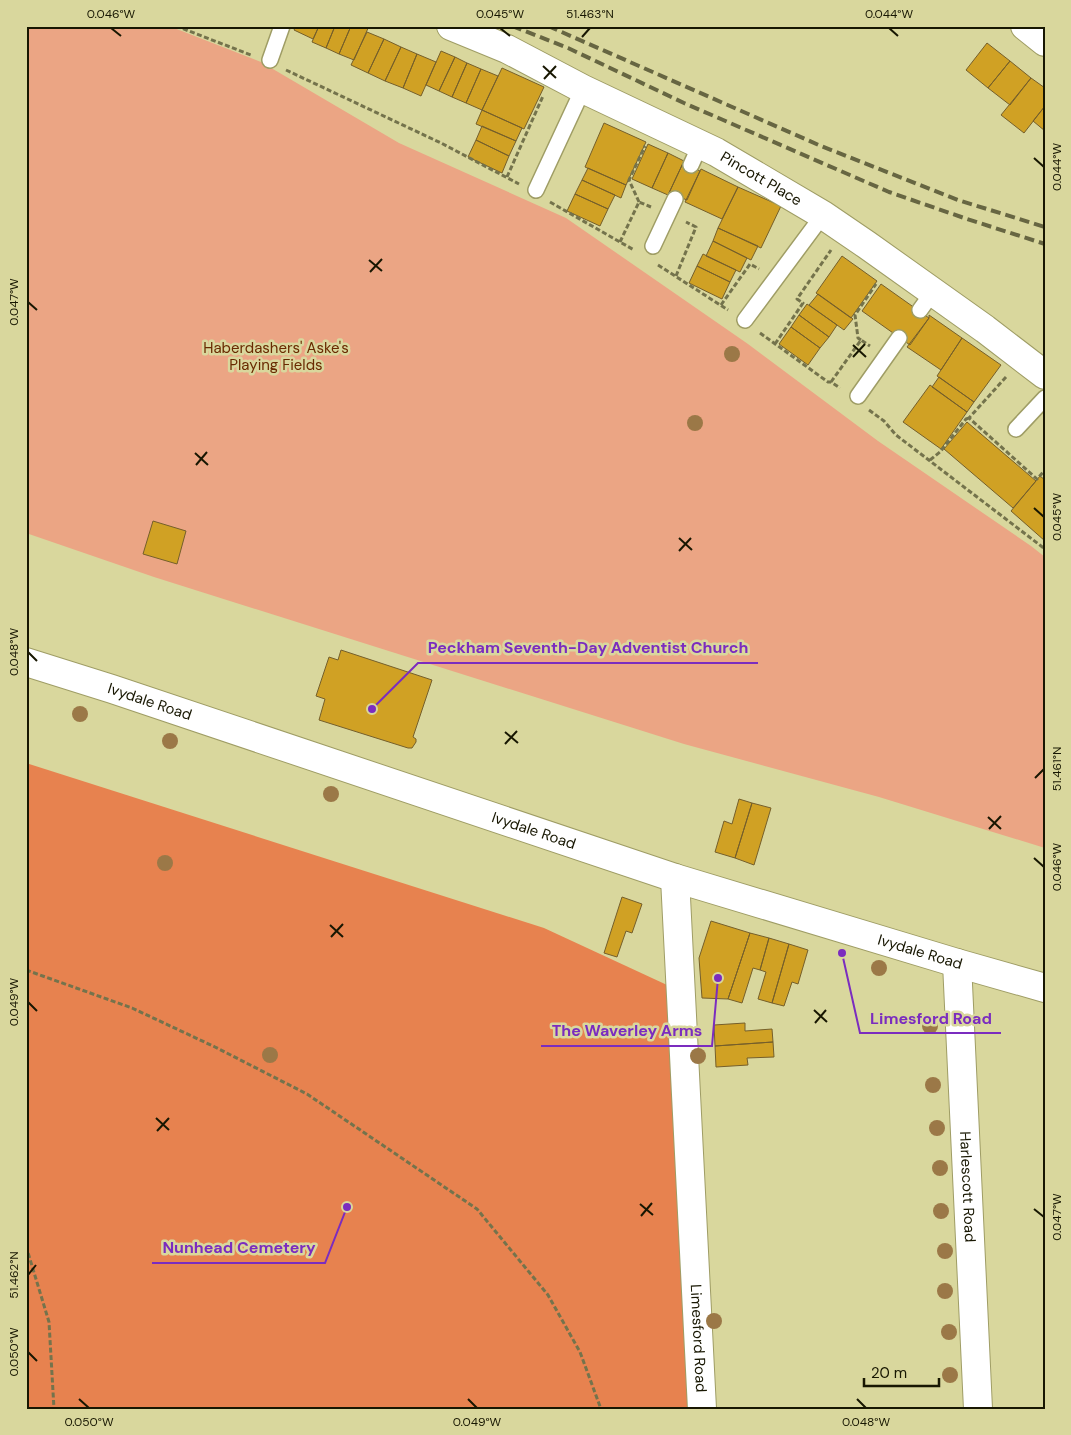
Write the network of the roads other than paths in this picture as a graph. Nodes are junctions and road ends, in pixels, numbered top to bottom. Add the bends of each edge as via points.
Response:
1 (282, 26) edge
2 (451, 26) edge
3 (1026, 26) edge
4 (1045, 42) edge
5 (270, 60) dead end
6 (584, 90) junction
7 (534, 192) road end
8 (675, 199) dead end
9 (834, 222) junction
10 (652, 253) road end
11 (740, 317) road end
12 (899, 338) dead end
13 (1045, 374) edge
14 (856, 398) road end
15 (1045, 398) edge
16 (1016, 429) dead end
17 (26, 662) edge
18 (675, 878) junction
19 (957, 964) junction
20 (1045, 988) edge
21 (702, 1409) edge
22 (978, 1409) edge

1 - 5 lane
2 - 6 street, Pincott Place via 507,49
3 - 4 street
6 - 7 lane
6 - 9 street, Pincott Place via 655,123 695,155 716,152
8 - 10 lane
9 - 11 lane
9 - 13 street, Pincott Place via 892,262 927,301
12 - 14 lane
15 - 16 lane
17 - 18 street, Ivydale Road
18 - 19 street, Ivydale Road
18 - 21 street, Limesford Road
19 - 20 street, Ivydale Road
19 - 22 street, Harlescott Road

